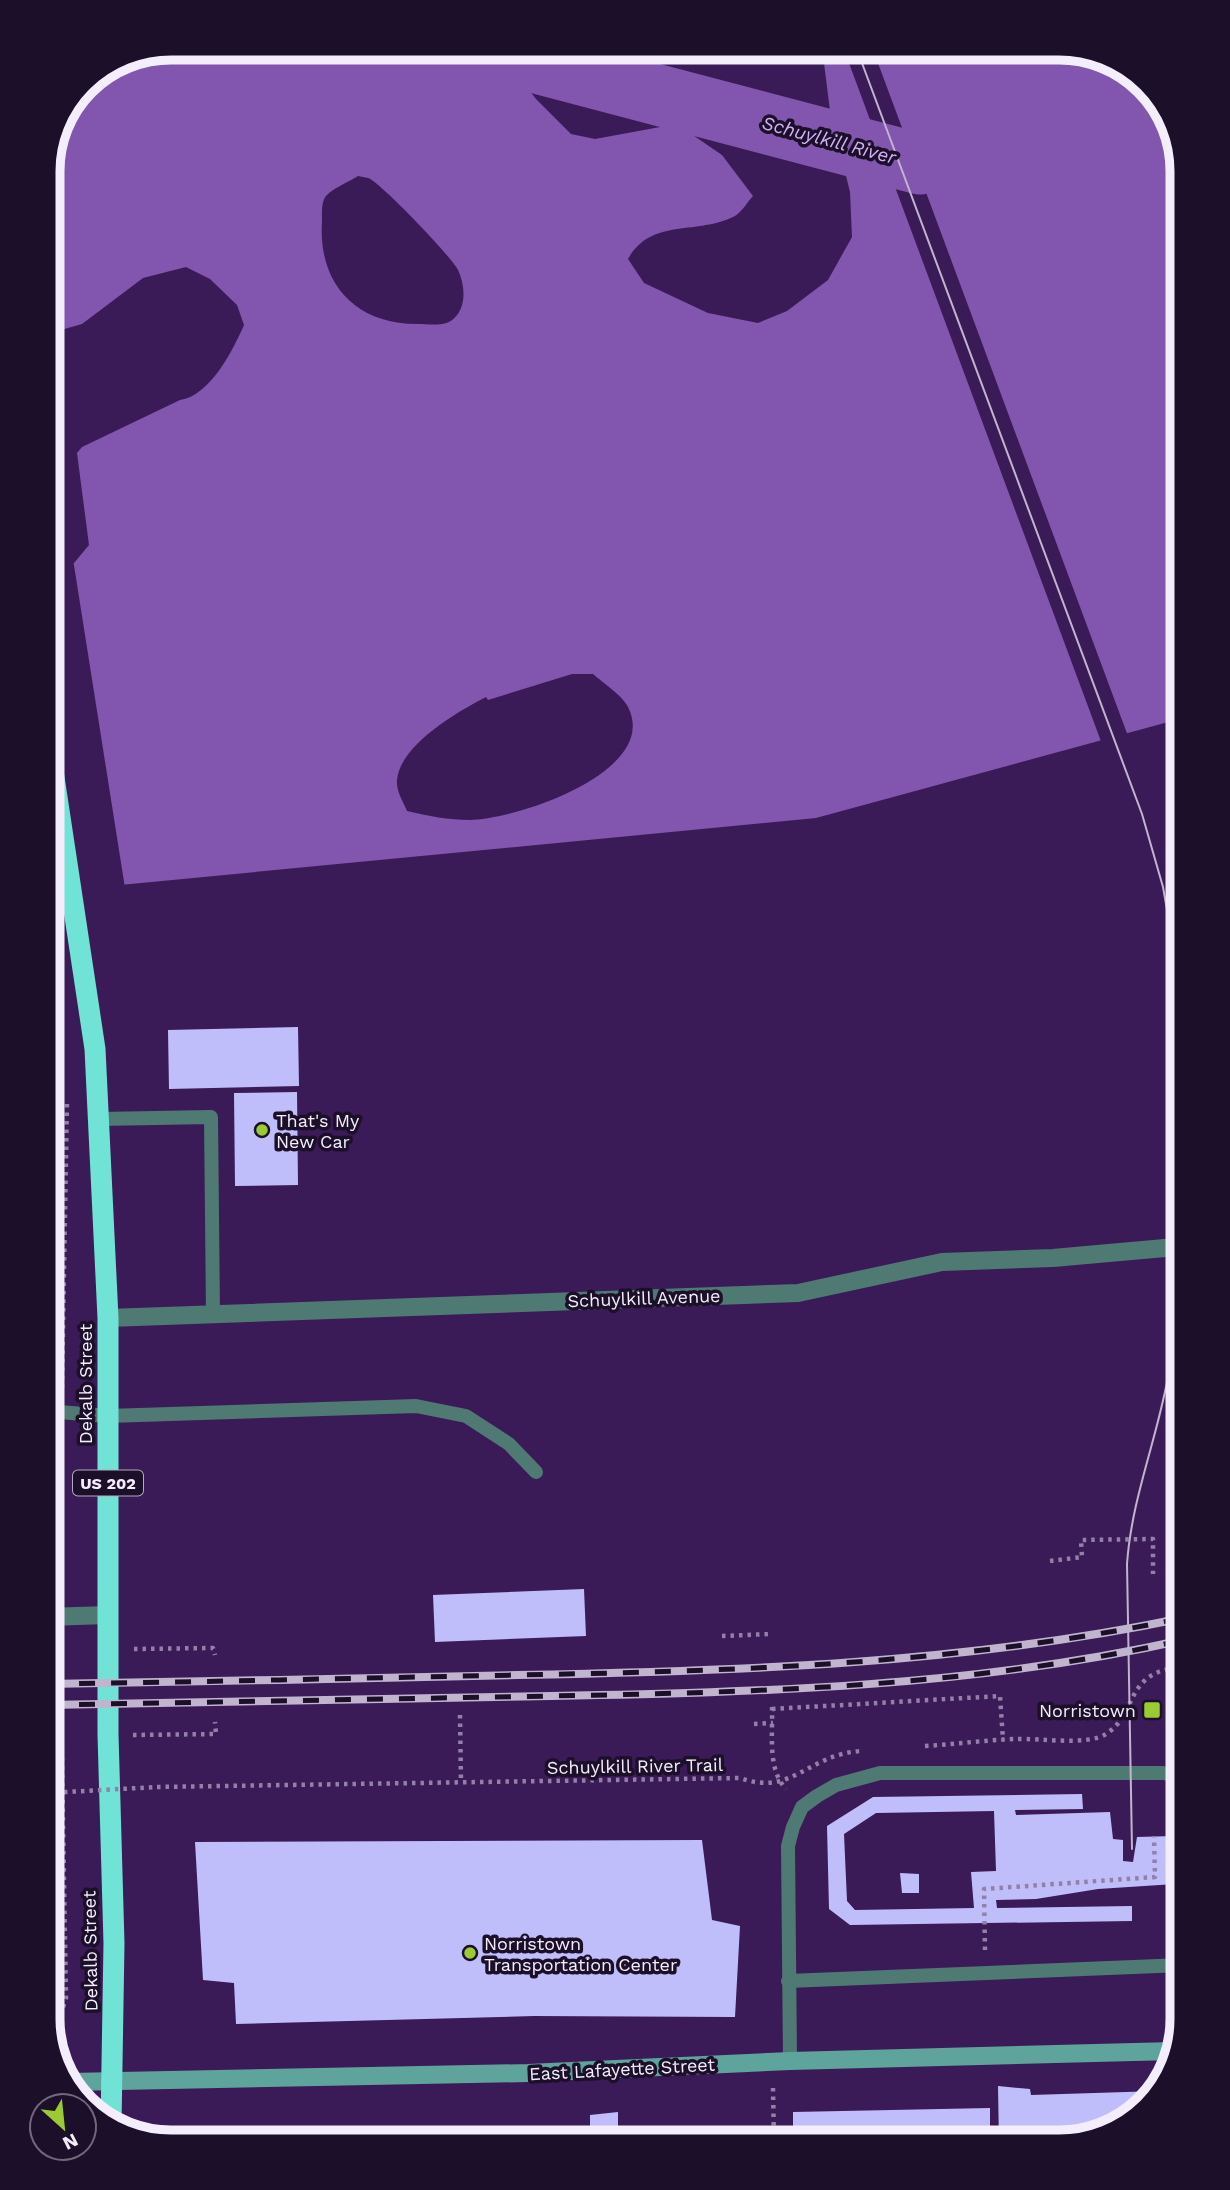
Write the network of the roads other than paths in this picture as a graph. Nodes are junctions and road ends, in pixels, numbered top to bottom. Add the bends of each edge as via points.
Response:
1 (60, 817) edge
2 (99, 1119) junction
3 (1170, 1248) edge
4 (213, 1314) junction
5 (108, 1318) junction
6 (60, 1412) edge
7 (108, 1416) junction
8 (536, 1472) dead end
9 (107, 1615) junction
10 (60, 1616) edge
11 (1170, 1774) edge
12 (1170, 1965) edge
13 (788, 1981) junction
14 (1166, 2052) edge
15 (781, 2061) junction
16 (79, 2082) edge
17 (111, 2082) junction
18 (111, 2113) edge

1 - 2 highway, Dekalb Street / US 202 via 95,1049
2 - 4 lane via 211,1117
2 - 5 highway, Dekalb Street / US 202
3 - 4 street, Schuylkill Avenue via 942,1262 798,1293
4 - 5 street, Schuylkill Avenue
5 - 7 highway, Dekalb Street / US 202
6 - 7 lane
7 - 8 lane via 416,1406 466,1416 509,1444
7 - 9 highway, Dekalb Street / US 202
9 - 10 street
9 - 17 highway, Dekalb Street / US 202 via 114,1943
11 - 13 lane via 880,1773 836,1785 802,1807 791,1836
12 - 13 lane
13 - 15 lane
14 - 15 street, East Lafayette Street
15 - 17 street, East Lafayette Street via 528,2073
16 - 17 street, East Lafayette Street
17 - 18 highway, Dekalb Street / US 202

